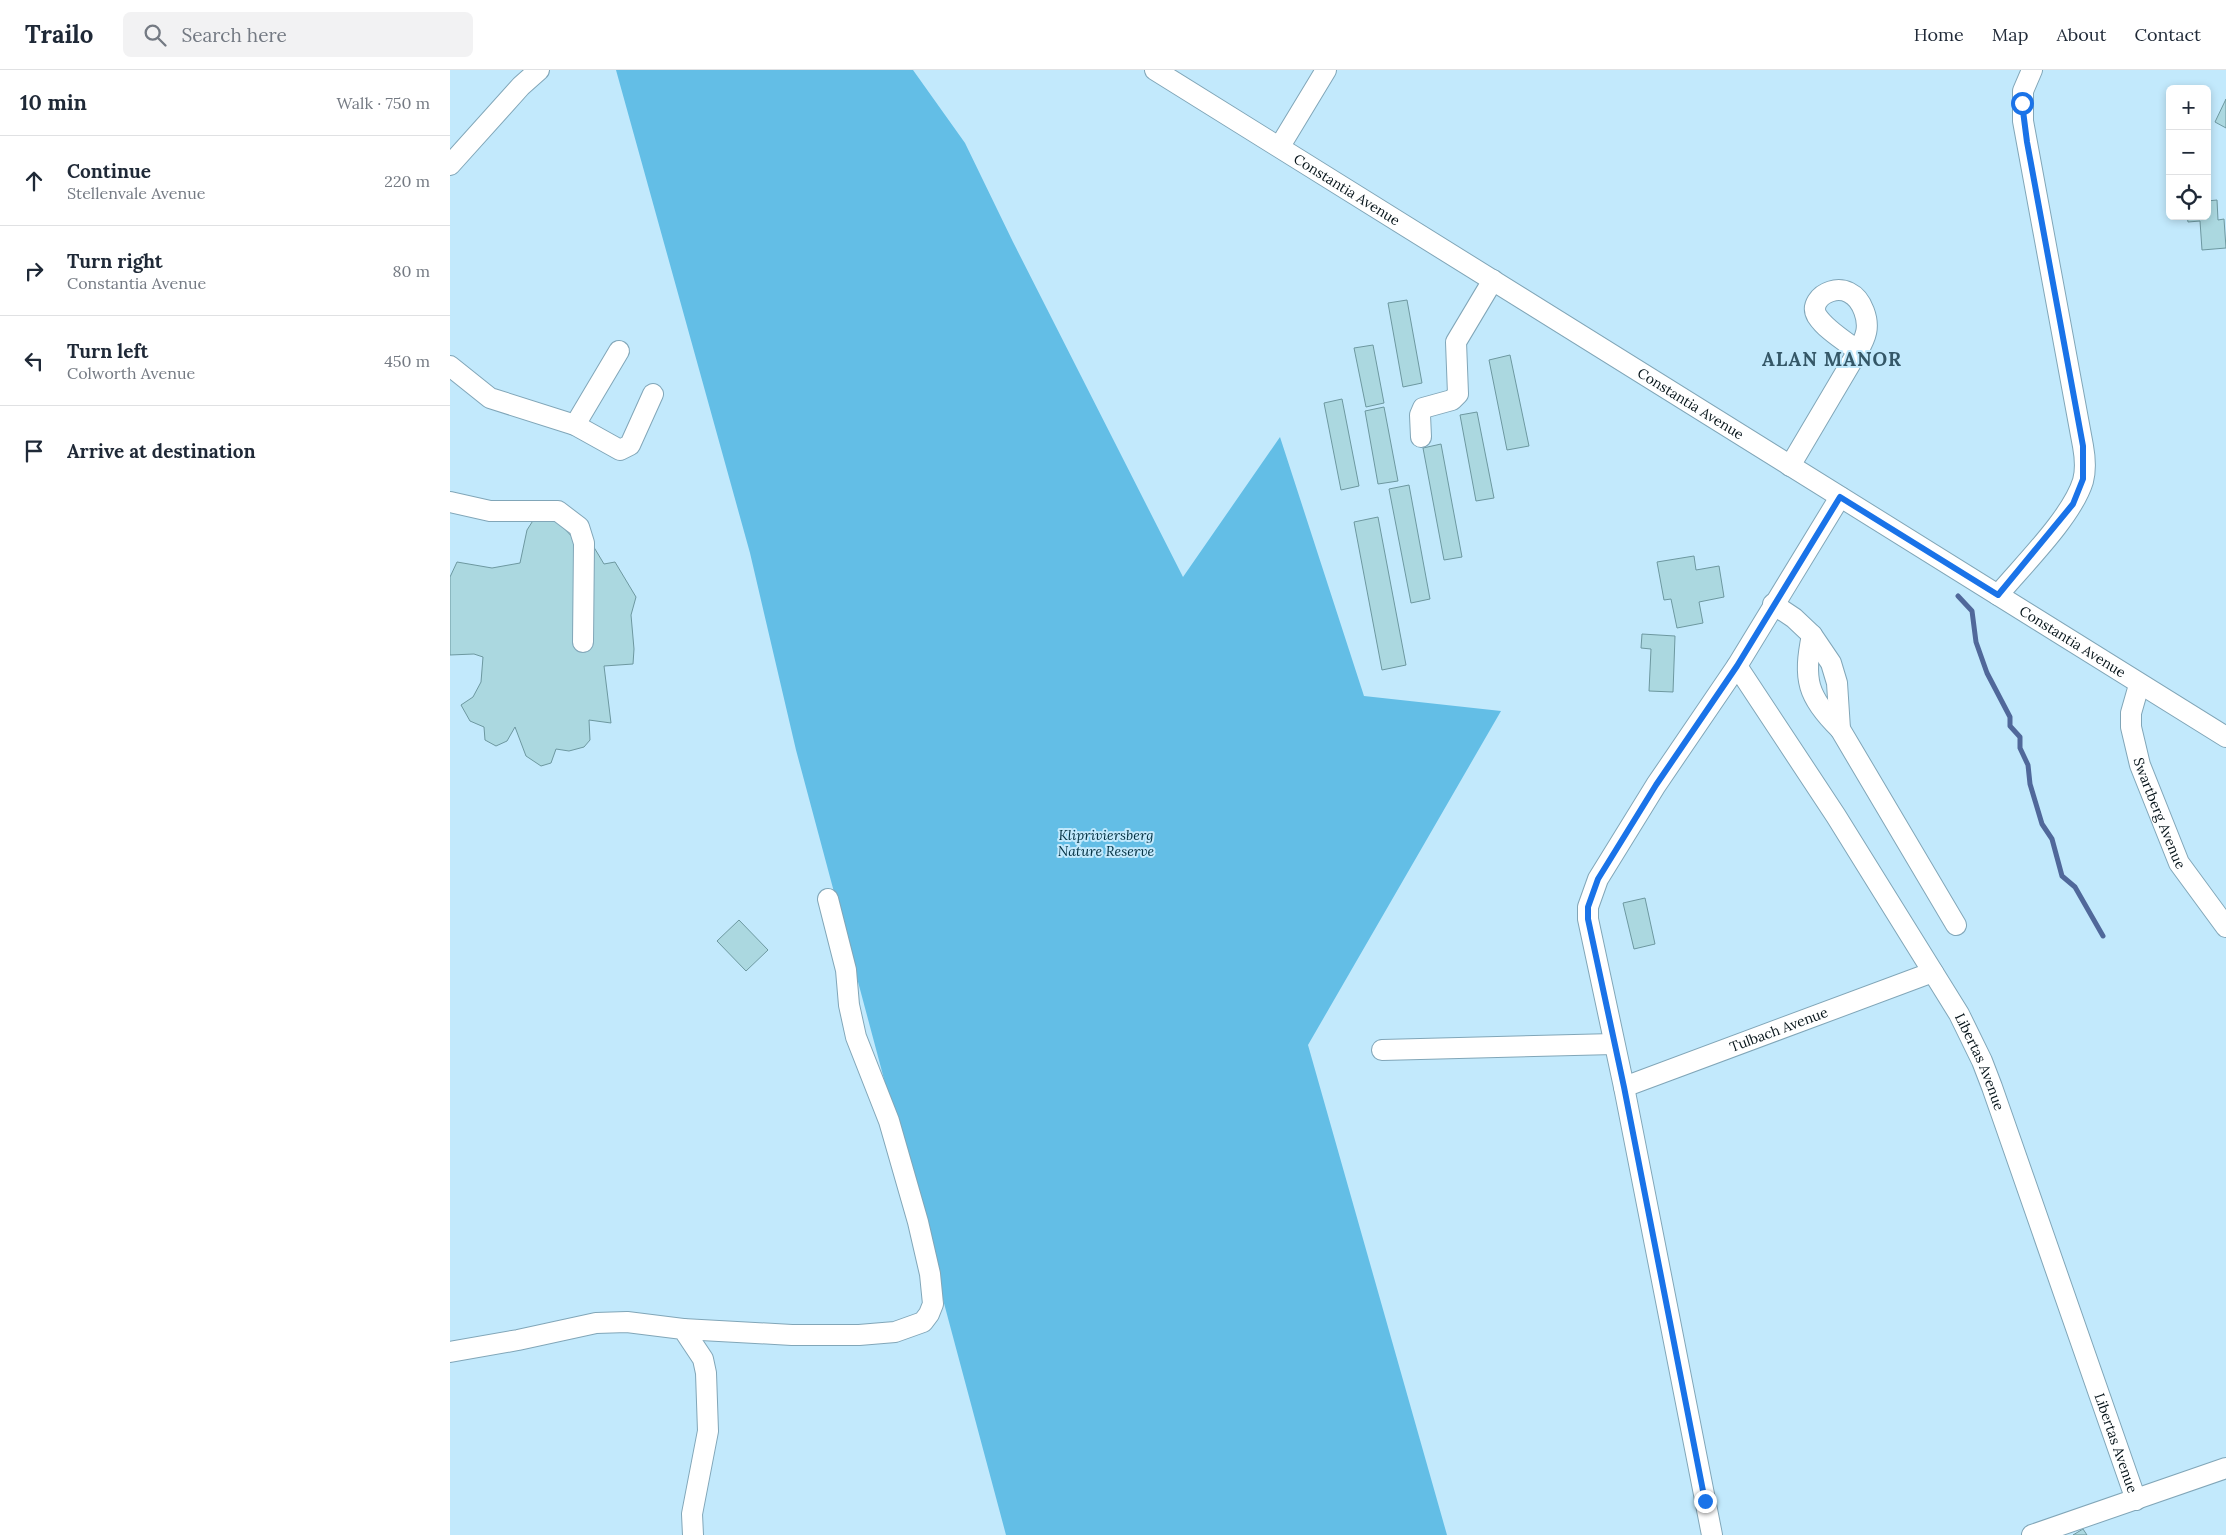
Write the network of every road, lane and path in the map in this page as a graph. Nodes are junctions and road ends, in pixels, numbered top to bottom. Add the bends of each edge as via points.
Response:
1 (539, 70) edge
2 (1155, 70) edge
3 (1326, 70) edge
4 (2032, 70) edge
5 (1280, 146) junction
6 (450, 165) edge
7 (1493, 280) junction
8 (619, 350) dead end
9 (1858, 351) dead end
10 (450, 366) edge
11 (653, 394) dead end
12 (575, 425) junction
13 (1421, 437) dead end
14 (1790, 466) junction
15 (1840, 497) junction
16 (450, 502) edge
17 (1998, 595) junction
18 (1773, 604) junction
19 (1812, 635) junction
20 (583, 642) dead end
21 (1737, 666) junction
22 (2139, 684) junction
23 (1840, 729) junction
24 (2226, 737) edge
25 (828, 899) dead end
26 (1956, 925) dead end
27 (2226, 928) edge
28 (1933, 972) junction
29 (1614, 1044) junction
30 (1382, 1050) dead end
31 (1624, 1087) junction
32 (683, 1329) junction
33 (450, 1352) edge
34 (2226, 1468) edge
35 (2136, 1500) junction
36 (693, 1535) edge
37 (1712, 1535) edge
38 (2032, 1535) edge

1 - 6 street
2 - 5 street, Constantia Avenue
3 - 5 street
4 - 17 street via 2023,91 2023,122 2083,446 2084,470 2073,504
5 - 7 street, Constantia Avenue
7 - 13 street via 1456,342 1458,394 1452,400 1423,408 1420,415
7 - 14 street, Constantia Avenue
8 - 12 street
9 - 14 street
10 - 12 street via 490,398
11 - 12 street via 626,449 620,450
14 - 15 street, Constantia Avenue
15 - 17 street, Constantia Avenue
15 - 18 street
16 - 20 street via 490,511 558,511 579,527 584,543
17 - 22 street, Constantia Avenue
18 - 19 street
18 - 21 street
19 - 23 street via 1831,663 1837,682
19 - 23 street via 1806,662 1808,679 1823,712
21 - 28 street, Libertas Avenue
21 - 29 street via 1656,785 1593,888 1588,919
22 - 24 street, Constantia Avenue
22 - 27 street, Swartberg Avenue via 2131,713 2131,727 2140,765 2179,863
23 - 26 street
25 - 32 street via 846,970 856,1037 880,1095 925,1251 933,1304 930,1314 923,1322 895,1332 859,1335
28 - 31 street, Tulbach Avenue
28 - 35 street, Libertas Avenue via 1960,1014 1982,1061
29 - 30 street
29 - 31 street
31 - 37 street
32 - 33 street via 596,1322
32 - 36 street via 702,1359 706,1383 708,1431 692,1514
34 - 35 street
35 - 38 street

